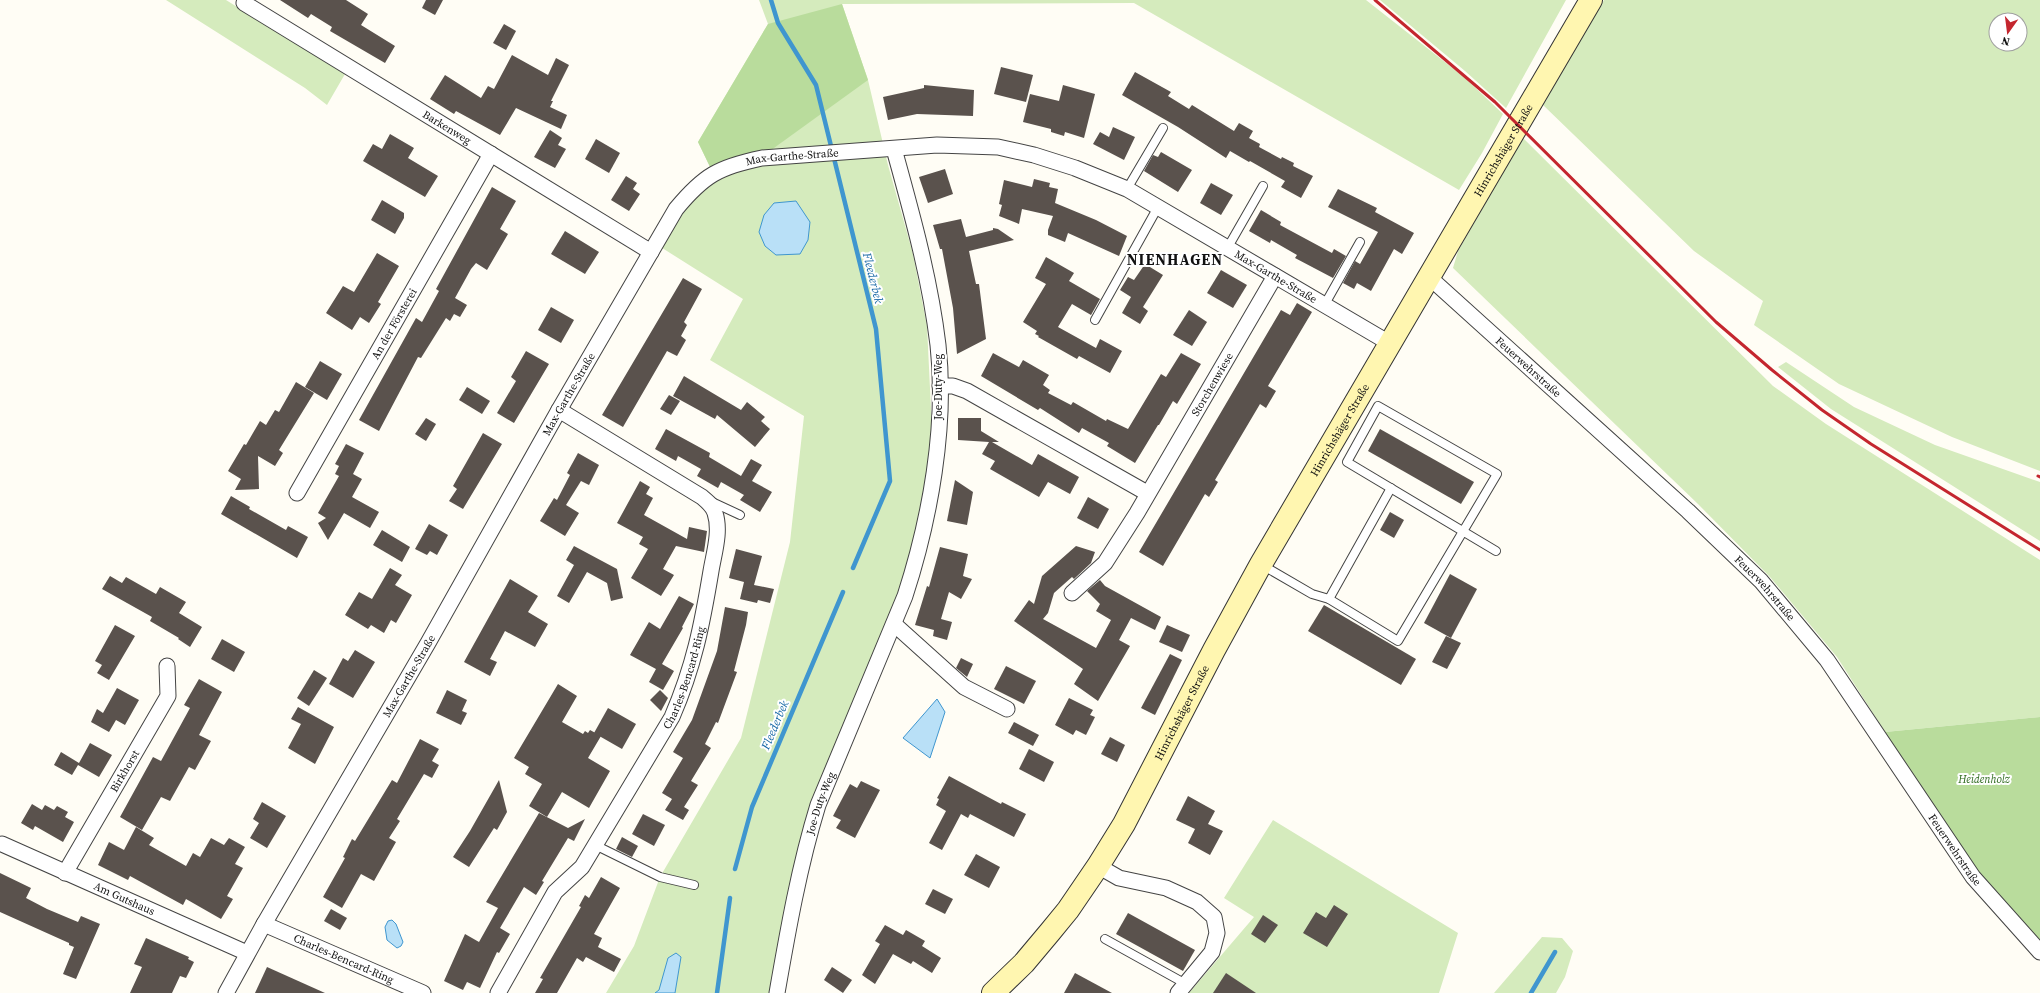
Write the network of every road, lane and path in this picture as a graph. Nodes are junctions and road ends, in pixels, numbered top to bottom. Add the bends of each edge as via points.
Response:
1 (1591, 0) edge
2 (244, 3) dead end
3 (1163, 128) dead end
4 (894, 149) junction
5 (491, 154) junction
6 (1263, 186) dead end
7 (1127, 190) junction
8 (1158, 207) junction
9 (1360, 242) dead end
10 (1228, 247) junction
11 (651, 252) junction
12 (1275, 276) junction
13 (1429, 277) junction
14 (1325, 304) junction
15 (1095, 320) dead end
16 (1391, 344) junction
17 (940, 386) junction
18 (559, 410) junction
19 (1391, 488) junction
20 (296, 493) dead end
21 (1147, 493) junction
22 (702, 497) junction
23 (740, 515) dead end
24 (1464, 531) junction
25 (1496, 551) dead end
26 (1261, 564) junction
27 (1072, 593) dead end
28 (1329, 599) junction
29 (894, 624) junction
30 (167, 666) dead end
31 (1007, 709) dead end
32 (2, 844) dead end
33 (595, 845) junction
34 (1098, 866) junction
35 (66, 873) junction
36 (694, 885) dead end
37 (264, 924) junction
38 (1105, 939) dead end
39 (2040, 952) edge
40 (247, 953) junction
41 (1182, 989) edge
42 (226, 993) edge
43 (423, 993) edge
44 (498, 993) edge
45 (778, 993) edge
46 (993, 993) edge

1 - 13 main road, Hinrichshäger Straße
2 - 5 street, Barkenweg
3 - 7 lane
4 - 7 street, Max-Garthe-Straße via 937,145 998,147 1075,168
4 - 11 street, Max-Garthe-Straße via 762,158 734,164 713,173 693,189 676,209
4 - 17 street, Joe-Duty-Weg via 925,270 938,346
5 - 11 street, Barkenweg
5 - 20 street, An der Försterei
6 - 10 lane, Max-Garthe-Straße
7 - 8 street, Max-Garthe-Straße
8 - 10 street, Max-Garthe-Straße
8 - 15 lane
9 - 14 lane, Max-Garthe-Straße
10 - 12 street, Max-Garthe-Straße
11 - 18 street, Max-Garthe-Straße
12 - 14 street, Max-Garthe-Straße
12 - 21 street, Storchenwiese
13 - 16 main road, Hinrichshäger Straße
13 - 39 street, Feuerwehrstraße via 1762,581 1827,660 1973,877
14 - 16 street, Max-Garthe-Straße
16 - 26 main road, Hinrichshäger Straße
17 - 21 street via 953,386 966,391
17 - 29 street, Joe-Duty-Weg via 930,502 915,566
18 - 22 street, Charles-Bencard-Ring
18 - 37 street, Max-Garthe-Straße via 428,643
19 - 24 lane
19 - 24 lane via 1348,462 1378,406 1497,474
19 - 28 lane
21 - 27 street, Storchenwiese via 1105,563
22 - 23 lane, Charles-Bencard-Ring
22 - 33 street, Charles-Bencard-Ring via 712,505 717,535 699,640 692,666 672,718
24 - 25 lane
24 - 28 lane via 1398,641
26 - 28 lane via 1312,594
26 - 34 main road, Hinrichshäger Straße via 1124,824
29 - 31 street via 964,687
29 - 45 street, Joe-Duty-Weg via 818,805 808,836 793,903
30 - 35 street, Birkhorst via 168,696
32 - 35 street, Am Gutshaus
33 - 36 lane via 660,877
33 - 44 street, Charles-Bencard-Ring via 575,876 560,886 556,892
34 - 41 street via 1119,878 1166,888 1197,902 1214,916 1217,933 1212,952
34 - 46 main road, Hinrichshäger Straße via 1050,932 1024,963
35 - 40 street, Am Gutshaus
37 - 40 street, Max-Garthe-Straße
37 - 43 street, Charles-Bencard-Ring
38 - 41 lane
40 - 42 street, Max-Garthe-Straße

